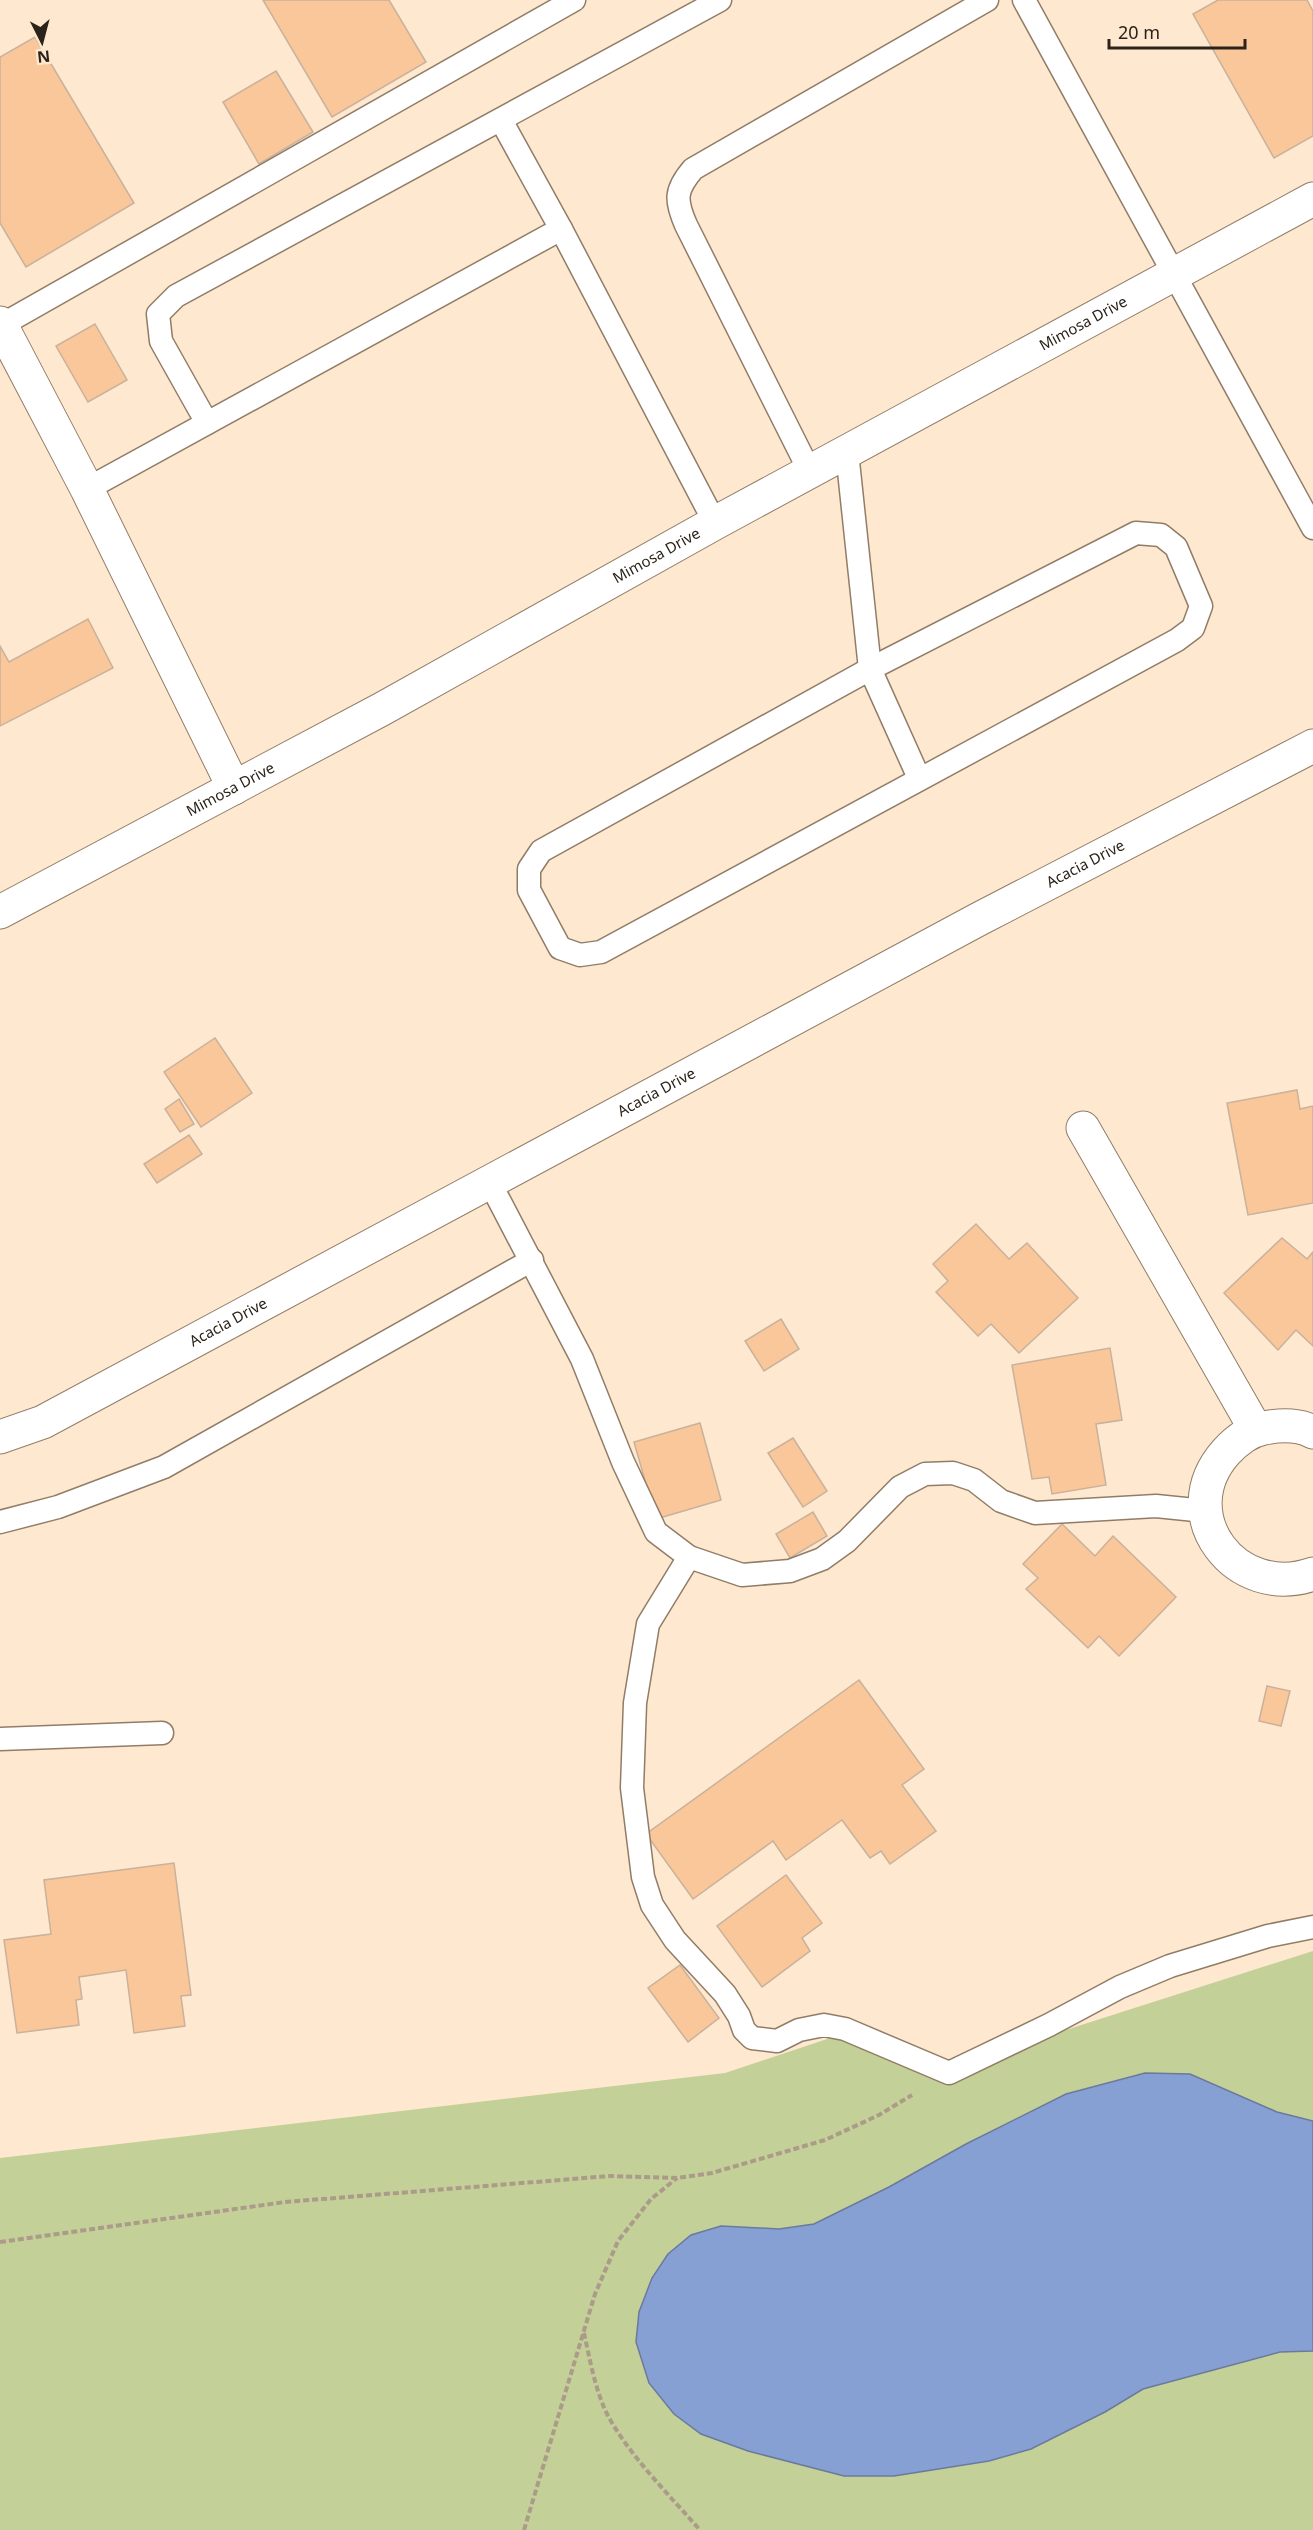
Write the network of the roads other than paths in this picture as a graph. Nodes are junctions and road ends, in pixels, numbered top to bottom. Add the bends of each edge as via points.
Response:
1 (574, 0) edge
2 (720, 0) edge
3 (987, 0) edge
4 (1024, 0) edge
5 (501, 122) junction
6 (1313, 199) edge
7 (561, 229) junction
8 (1176, 274) junction
9 (0, 325) edge
10 (207, 423) junction
11 (847, 452) junction
12 (810, 472) junction
13 (87, 489) junction
14 (716, 523) junction
15 (1313, 528) edge
16 (870, 669) junction
17 (1313, 746) edge
18 (919, 778) junction
19 (234, 788) junction
20 (0, 912) edge
21 (1083, 1128) dead end
22 (489, 1181) junction
23 (532, 1260) junction
24 (1256, 1430) junction
25 (1313, 1432) edge
26 (0, 1437) edge
27 (1205, 1511) junction
28 (0, 1522) edge
29 (689, 1557) junction
30 (1313, 1574) edge
31 (162, 1733) dead end
32 (0, 1739) edge
33 (1313, 1927) edge

1 - 9 lane
2 - 5 lane
3 - 12 lane via 693,169 679,185 678,207 686,225
4 - 8 lane
5 - 7 lane
5 - 10 lane via 176,296 158,314 161,341
6 - 8 street, Mimosa Drive
7 - 10 lane
7 - 14 lane
8 - 11 street, Mimosa Drive
8 - 15 lane
9 - 13 street
10 - 13 lane
11 - 12 street, Mimosa Drive
11 - 16 lane
12 - 14 street, Mimosa Drive
13 - 19 street
14 - 19 street, Mimosa Drive
16 - 18 lane
16 - 18 lane via 1136,533 1161,535 1176,547 1201,606 1192,628 1177,640
16 - 18 lane via 541,851 529,869 529,890 560,948 580,955 601,952
17 - 22 street, Acacia Drive
19 - 20 street, Mimosa Drive
21 - 24 street
22 - 23 lane
22 - 26 street, Acacia Drive via 43,1422
23 - 28 lane via 164,1467 58,1507
23 - 29 lane via 582,1359 656,1532
24 - 25 street via 1281,1425
24 - 27 street via 1234,1443 1217,1462 1206,1486
27 - 29 lane via 1156,1506 1035,1513 1001,1501 974,1480 952,1473 926,1474 900,1487 847,1541 822,1559 790,1571 742,1575
27 - 30 street via 1212,1536 1226,1557 1247,1572 1271,1580 1297,1580
29 - 33 lane via 648,1624 635,1703 632,1788 643,1877 652,1905 675,1940 725,1994 752,2038 777,2041 799,2030 824,2025 845,2029 949,2073 1170,1966 1268,1936
31 - 32 lane

